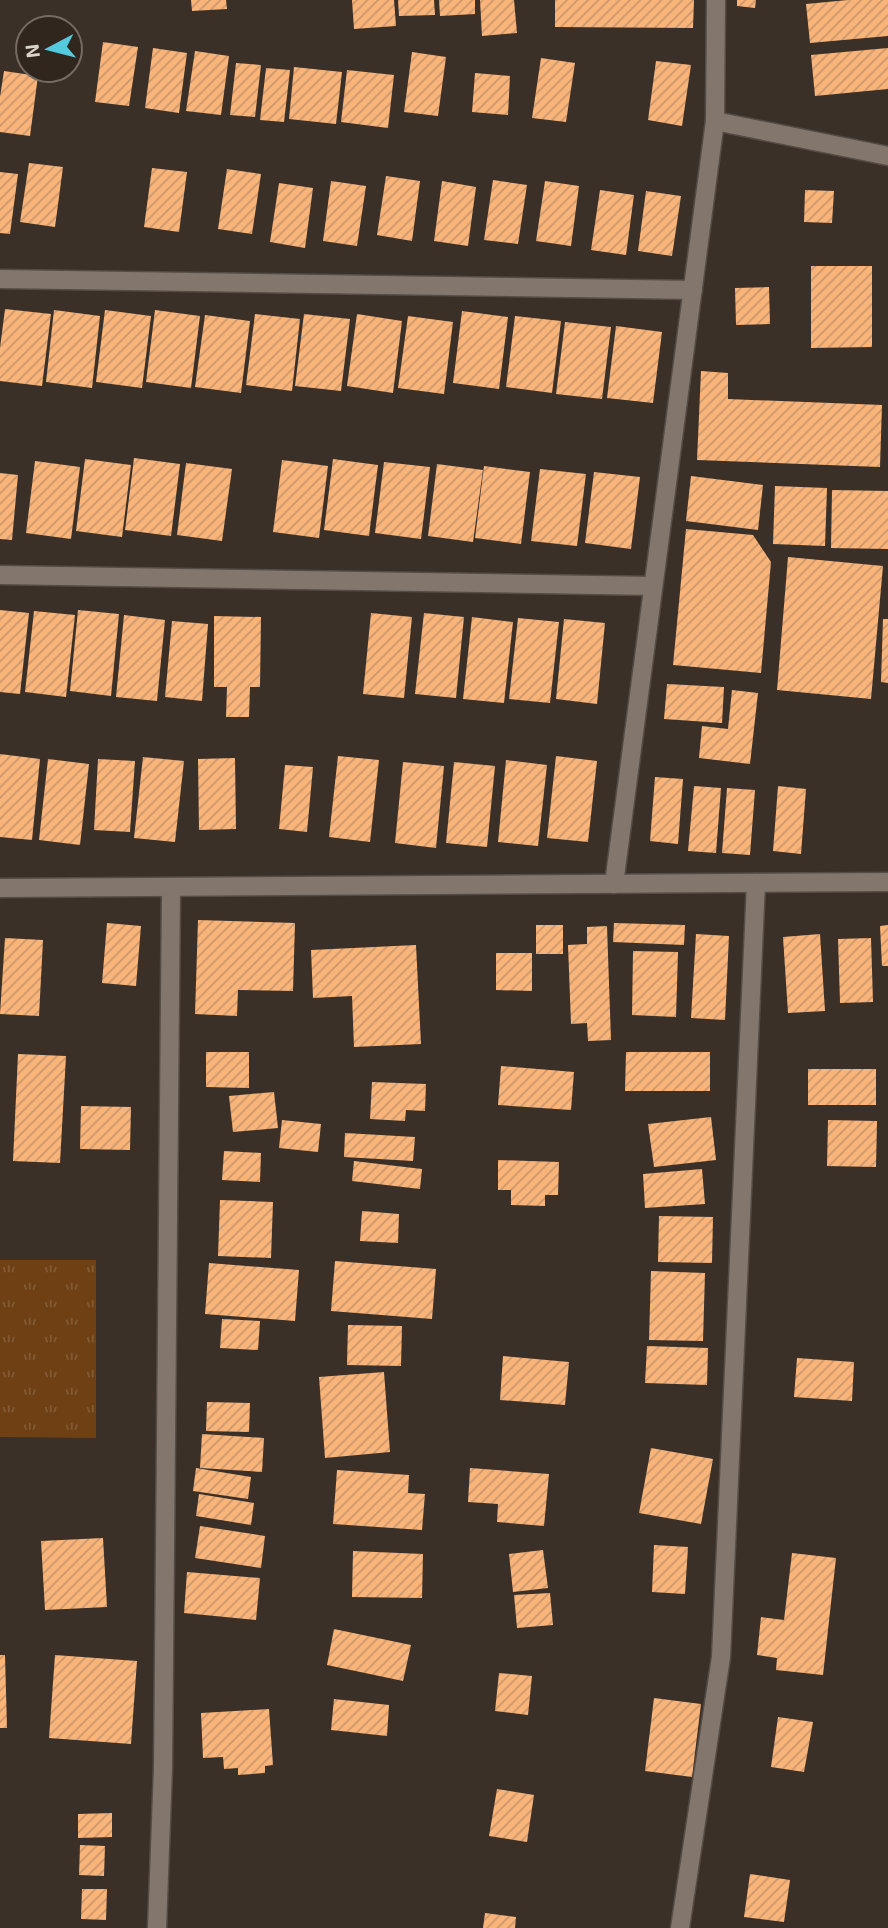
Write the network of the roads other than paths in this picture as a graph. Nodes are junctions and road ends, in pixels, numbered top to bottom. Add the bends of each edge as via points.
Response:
1 (716, 0) edge
2 (715, 121) junction
3 (888, 156) edge
4 (0, 279) edge
5 (693, 290) junction
6 (0, 575) edge
7 (653, 586) junction
8 (888, 882) edge
9 (756, 883) junction
10 (614, 884) junction
11 (0, 888) edge
12 (172, 888) junction
13 (157, 1928) edge
14 (680, 1928) edge

1 - 2 street
2 - 3 street
2 - 5 street
4 - 5 street
5 - 7 street
6 - 7 street
7 - 10 street
8 - 9 street
9 - 10 street
9 - 14 street via 721,1657
10 - 12 street
11 - 12 street
12 - 13 street via 163,1768

